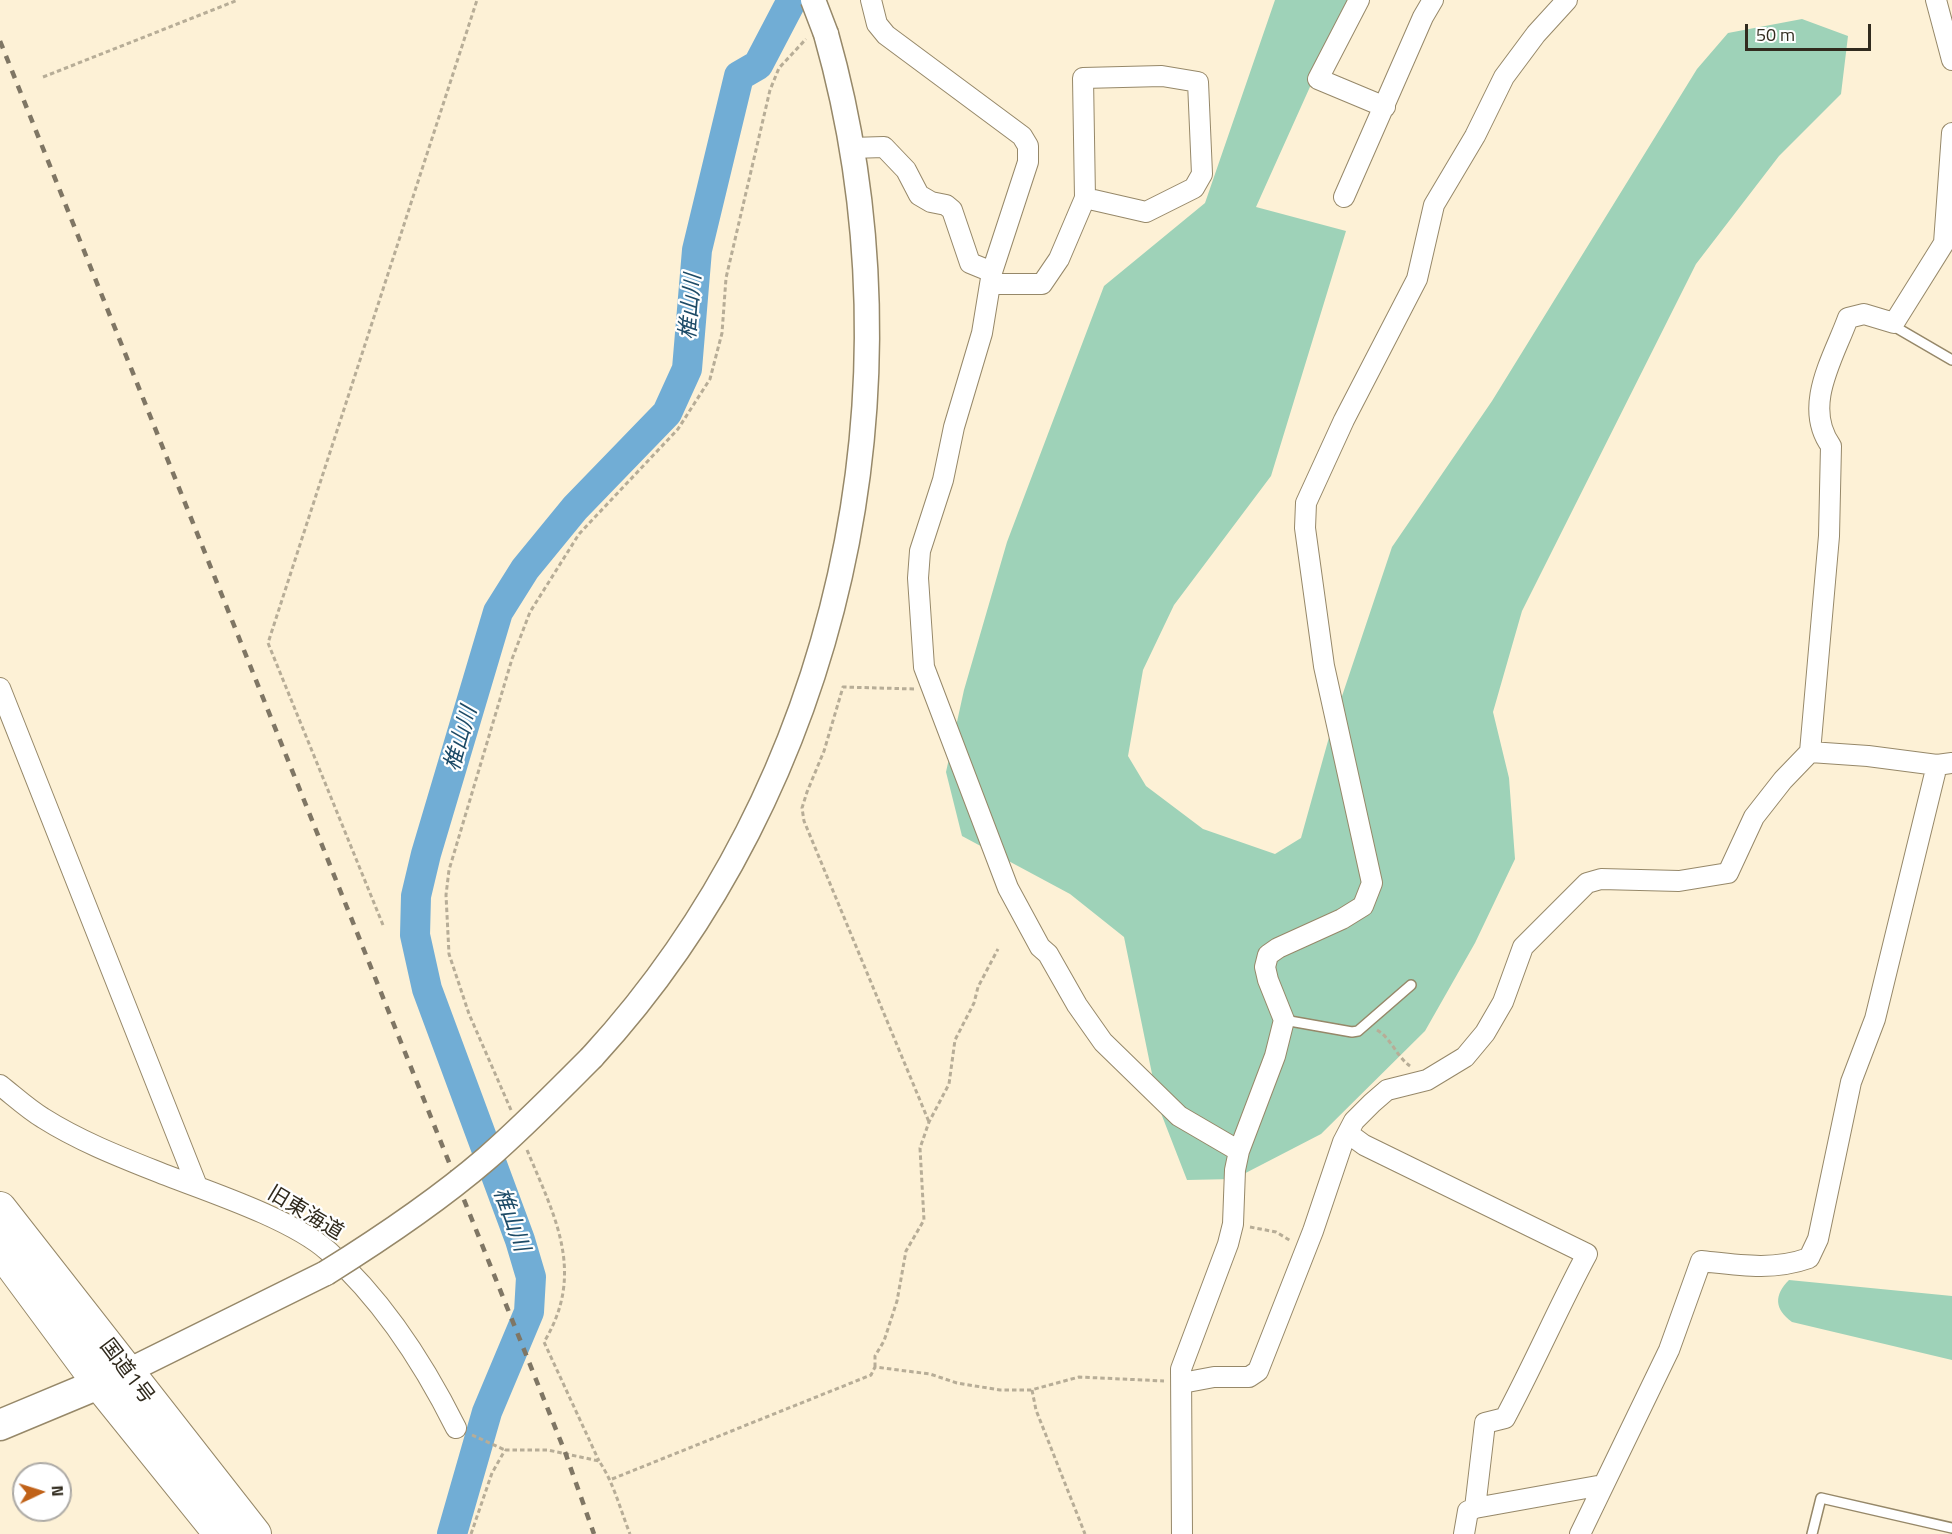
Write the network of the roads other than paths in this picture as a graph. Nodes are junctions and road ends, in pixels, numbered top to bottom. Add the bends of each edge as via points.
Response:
1 (813, 0) edge
2 (871, 0) edge
3 (1359, 0) edge
4 (1433, 0) edge
5 (1567, 0) edge
6 (1936, 0) edge
7 (1952, 60) edge
8 (1385, 106) junction
9 (1952, 133) edge
10 (851, 148) junction
11 (1344, 197) dead end
12 (1085, 198) junction
13 (1948, 234) edge
14 (992, 278) junction
15 (1894, 323) junction
16 (1952, 360) edge
17 (0, 688) edge
18 (1810, 752) junction
19 (1944, 764) edge
20 (1411, 985) dead end
21 (1284, 1020) junction
22 (0, 1085) edge
23 (1349, 1134) junction
24 (1239, 1150) junction
25 (196, 1186) junction
26 (0, 1208) edge
27 (0, 1250) edge
28 (113, 1378) junction
29 (1182, 1383) junction
30 (0, 1425) edge
31 (456, 1428) road end
32 (1603, 1485) junction
33 (1475, 1508) junction
34 (1952, 1528) edge
35 (220, 1534) edge
36 (255, 1534) edge
37 (1182, 1534) edge
38 (1464, 1534) edge
39 (1580, 1534) edge
40 (1812, 1534) edge

1 - 10 street, bridge via 818,34 842,95
2 - 14 street via 877,24 886,35 1022,136 1029,146 1029,162
3 - 8 street via 1318,79
4 - 8 street
5 - 21 street via 1504,77 1434,205 1417,279 1306,503 1305,528 1324,666 1372,883 1363,906 1268,955 1268,980
6 - 7 street
8 - 11 street
9 - 13 street
10 - 14 street via 884,147 906,170 919,195 952,210 970,263
10 - 28 street, bridge via 865,262 866,387 859,470 832,613 776,776 742,842 674,954 592,1057 485,1160 391,1233 326,1273
12 - 12 street via 1083,78 1162,76 1198,82 1202,174 1194,188 1146,212
12 - 14 street via 1059,259 1042,284
13 - 15 street
14 - 24 street via 982,333 918,565 924,668 1008,888 1077,1005 1103,1042 1179,1116
15 - 16 lane
15 - 18 street via 1864,314 1848,318 1818,398 1825,438 1831,446 1830,510
17 - 25 street
18 - 19 street
18 - 23 street via 1754,817 1728,873 1678,881 1601,879 1587,883 1522,947 1503,1002 1465,1057 1427,1080 1387,1090 1354,1121
19 - 32 street via 1875,1019 1851,1082 1818,1239 1809,1258 1789,1265 1758,1267 1701,1261 1669,1350
20 - 21 lane via 1367,1024 1352,1032
21 - 24 street via 1275,1056
22 - 25 street, 旧東海道 via 56,1126
23 - 29 street via 1258,1371 1249,1377 1214,1377
23 - 33 street via 1364,1145 1587,1254 1505,1418 1485,1423
24 - 29 street via 1233,1224 1219,1272 1184,1357
25 - 31 street, 旧東海道 via 272,1218 327,1250 402,1338 428,1375
26 - 28 highway, 国道1号
27 - 28 highway, 国道1号
28 - 30 main road
28 - 35 highway, 国道1号
28 - 36 highway, 国道1号
29 - 37 street
32 - 33 street
32 - 39 street
33 - 38 street via 1468,1511
34 - 40 lane via 1821,1498

